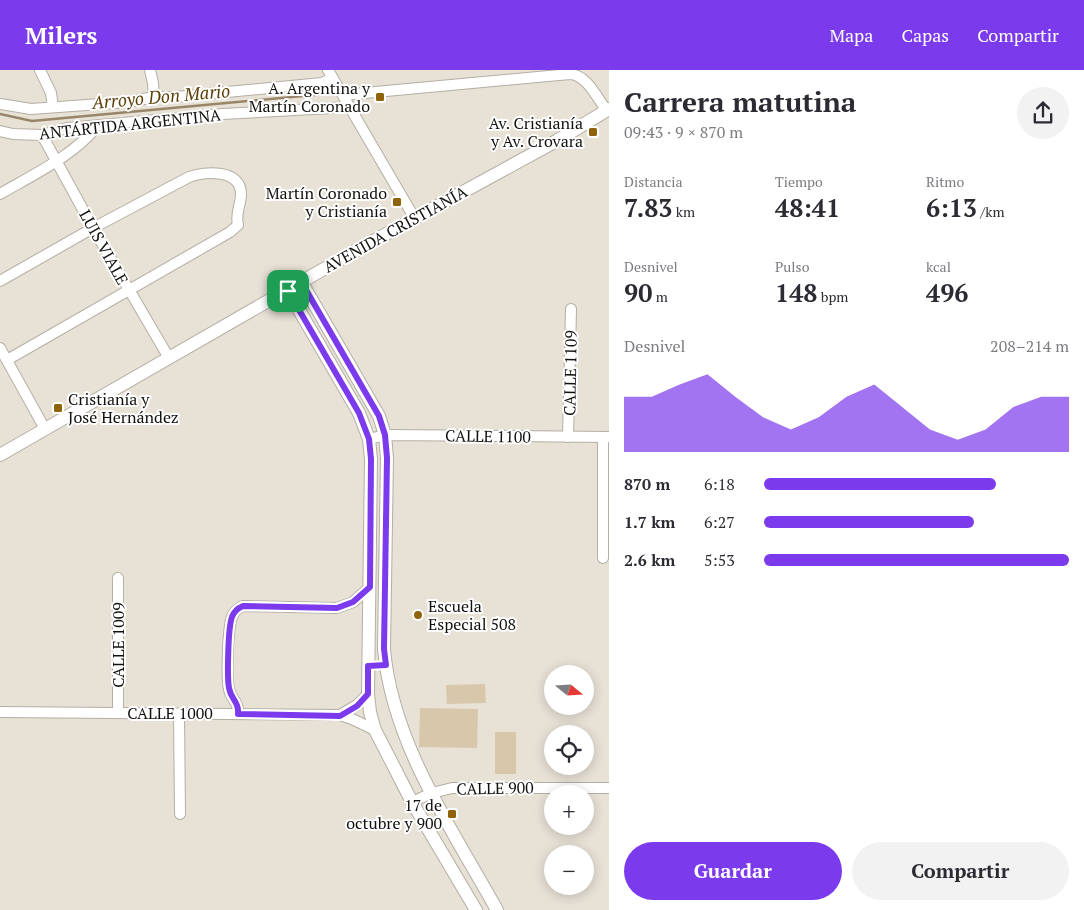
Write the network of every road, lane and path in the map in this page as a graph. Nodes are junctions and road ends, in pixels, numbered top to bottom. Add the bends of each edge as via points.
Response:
1 (40, 70) edge
2 (150, 70) edge
3 (577, 72) edge
4 (330, 74) edge
5 (507, 74) edge
6 (343, 95) junction
7 (154, 97) junction
8 (0, 104) edge
9 (53, 107) junction
10 (350, 107) junction
11 (608, 112) edge
12 (97, 126) junction
13 (0, 131) edge
14 (42, 135) junction
15 (57, 161) junction
16 (0, 194) edge
17 (415, 218) junction
18 (93, 228) junction
19 (0, 281) edge
20 (302, 283) junction
21 (128, 290) junction
22 (288, 291) junction
23 (571, 309) dead end
24 (0, 348) edge
25 (168, 358) junction
26 (6, 360) junction
27 (45, 429) junction
28 (385, 435) junction
29 (568, 437) junction
30 (606, 437) edge
31 (369, 439) junction
32 (0, 455) edge
33 (603, 558) dead end
34 (118, 578) dead end
35 (370, 587) junction
36 (386, 665) junction
37 (368, 666) junction
38 (368, 694) junction
39 (0, 712) edge
40 (118, 713) junction
41 (179, 714) junction
42 (238, 714) junction
43 (340, 716) junction
44 (375, 730) junction
45 (609, 788) edge
46 (432, 793) junction
47 (412, 802) junction
48 (180, 814) dead end
49 (476, 910) edge
50 (497, 910) edge

1 - 9 street via 51,93
2 - 7 street
3 - 5 street
3 - 11 street
4 - 6 street
4 - 7 street, ANTÁRTIDA ARGENTINA via 322,83
5 - 6 street
6 - 10 street
7 - 9 street, ANTÁRTIDA ARGENTINA
8 - 9 street, ANTÁRTIDA ARGENTINA via 30,109
10 - 12 street, ANTÁRTIDA ARGENTINA via 223,114
10 - 17 street
11 - 17 main road, AVENIDA CRISTIANÍA
12 - 14 street, ANTÁRTIDA ARGENTINA via 67,128
12 - 15 street
13 - 14 street, ANTÁRTIDA ARGENTINA
14 - 15 street, LUIS VIALE
15 - 16 street
15 - 18 street, LUIS VIALE
17 - 20 main road, AVENIDA CRISTIANÍA
18 - 19 street
18 - 21 street, LUIS VIALE
18 - 21 street via 189,176 210,172 227,175 240,187 238,225
20 - 22 main road, AVENIDA CRISTIANÍA
20 - 28 main road via 374,405
21 - 25 street, LUIS VIALE
21 - 26 street
22 - 25 main road, AVENIDA CRISTIANÍA
22 - 31 main road via 359,413
23 - 29 street, CALLE 1109
24 - 26 street
25 - 27 main road, AVENIDA CRISTIANÍA
26 - 27 street
27 - 32 main road, AVENIDA CRISTIANÍA
28 - 29 street, CALLE 1100
28 - 31 street, CALLE 1100
28 - 36 main road
29 - 30 street, CALLE 1100
30 - 33 street
31 - 35 main road
34 - 40 street, CALLE 1009
35 - 37 main road
35 - 42 street via 353,602 337,608 243,606 235,611 230,629 228,683
36 - 37 street
36 - 46 main road via 402,728
37 - 38 main road
38 - 43 street via 357,706
38 - 44 main road
39 - 40 street, CALLE 1000
40 - 41 street, CALLE 1000
41 - 42 street, CALLE 1000
41 - 48 street
42 - 43 street, CALLE 1000
43 - 44 street, CALLE 1000
44 - 47 main road
45 - 46 street, CALLE 900 via 452,788
46 - 47 street, CALLE 900
46 - 50 main road
47 - 49 main road

